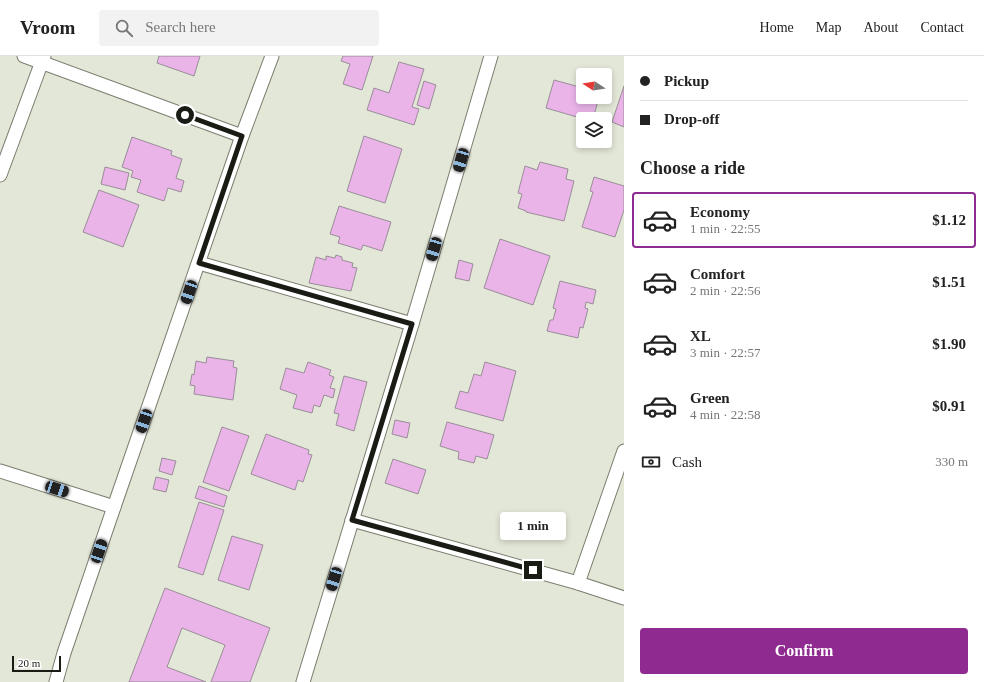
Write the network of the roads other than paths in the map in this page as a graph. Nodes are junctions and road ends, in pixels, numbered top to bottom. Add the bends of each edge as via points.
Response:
1 (24, 56) edge
2 (272, 56) edge
3 (491, 56) edge
4 (43, 59) edge
5 (242, 136) junction
6 (0, 175) edge
7 (199, 263) junction
8 (412, 324) junction
9 (624, 451) edge
10 (0, 471) edge
11 (114, 507) junction
12 (352, 520) junction
13 (578, 583) junction
14 (624, 598) edge
15 (56, 682) edge
16 (303, 682) edge

1 - 4 street
2 - 5 street
3 - 8 street
4 - 5 street
4 - 6 street
5 - 7 street
7 - 8 street
7 - 11 street
8 - 12 street
9 - 13 street
10 - 11 street
11 - 15 street
12 - 13 street
12 - 16 street
13 - 14 street

